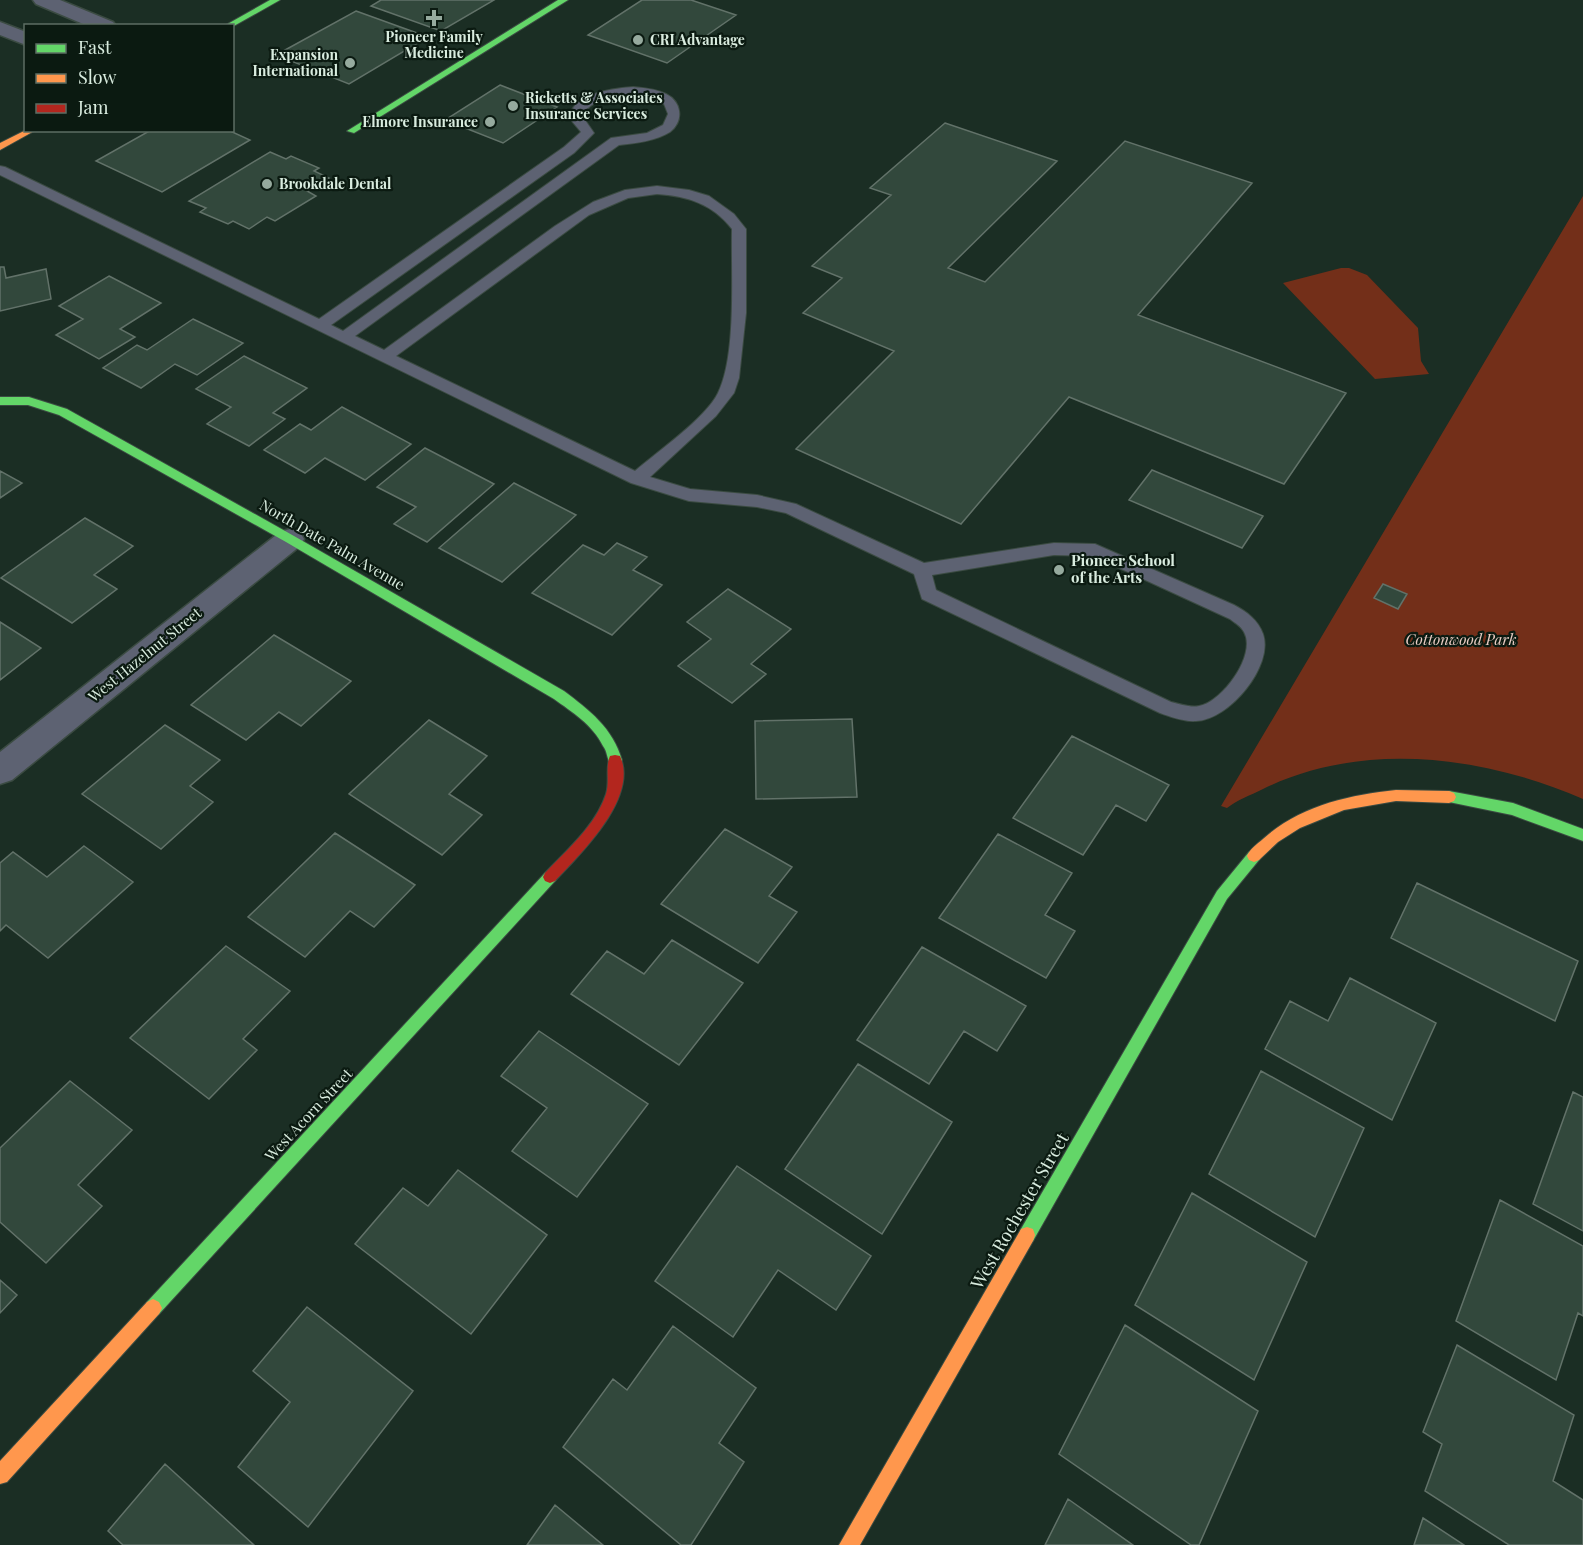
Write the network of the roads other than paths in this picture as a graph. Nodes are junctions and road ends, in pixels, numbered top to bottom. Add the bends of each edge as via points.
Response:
1 (43, 0) edge
2 (276, 0) edge
3 (564, 0) edge
4 (101, 24) edge
5 (232, 24) edge
6 (0, 28) edge
7 (24, 38) edge
8 (351, 131) dead end
9 (28, 132) edge
10 (0, 147) edge
11 (0, 170) edge
12 (319, 326) junction
13 (344, 338) junction
14 (384, 358) junction
15 (0, 401) edge
16 (637, 479) junction
17 (290, 540) junction
18 (922, 570) junction
19 (618, 764) joint
20 (0, 771) edge
21 (1583, 835) edge
22 (0, 1475) edge
23 (849, 1545) edge

1 - 4 street
2 - 5 street
3 - 8 street
6 - 7 street
9 - 10 street
11 - 12 lane
12 - 13 lane
12 - 13 lane via 569,150 588,133 579,125 577,116 590,100 610,92 634,90 650,92 670,102 674,118 669,126 646,138 616,141
13 - 14 lane
14 - 16 lane
14 - 16 lane via 579,216 609,200 640,191 666,190 716,204 731,215 739,229 735,355 726,394
15 - 17 street, North Date Palm Avenue via 29,401 63,412
16 - 18 lane via 688,495 790,508
17 - 19 street, North Date Palm Avenue via 559,695 590,718 609,741
17 - 20 street, West Hazelnut Street
18 - 18 lane via 928,594 1167,708 1198,714 1223,703 1256,656 1257,642 1244,619 1095,550 1054,549
19 - 22 street, West Acorn Street via 609,805 578,846
21 - 23 street, West Rochester Street via 1553,821 1479,799 1413,794 1350,802 1291,824 1254,856 1222,895

